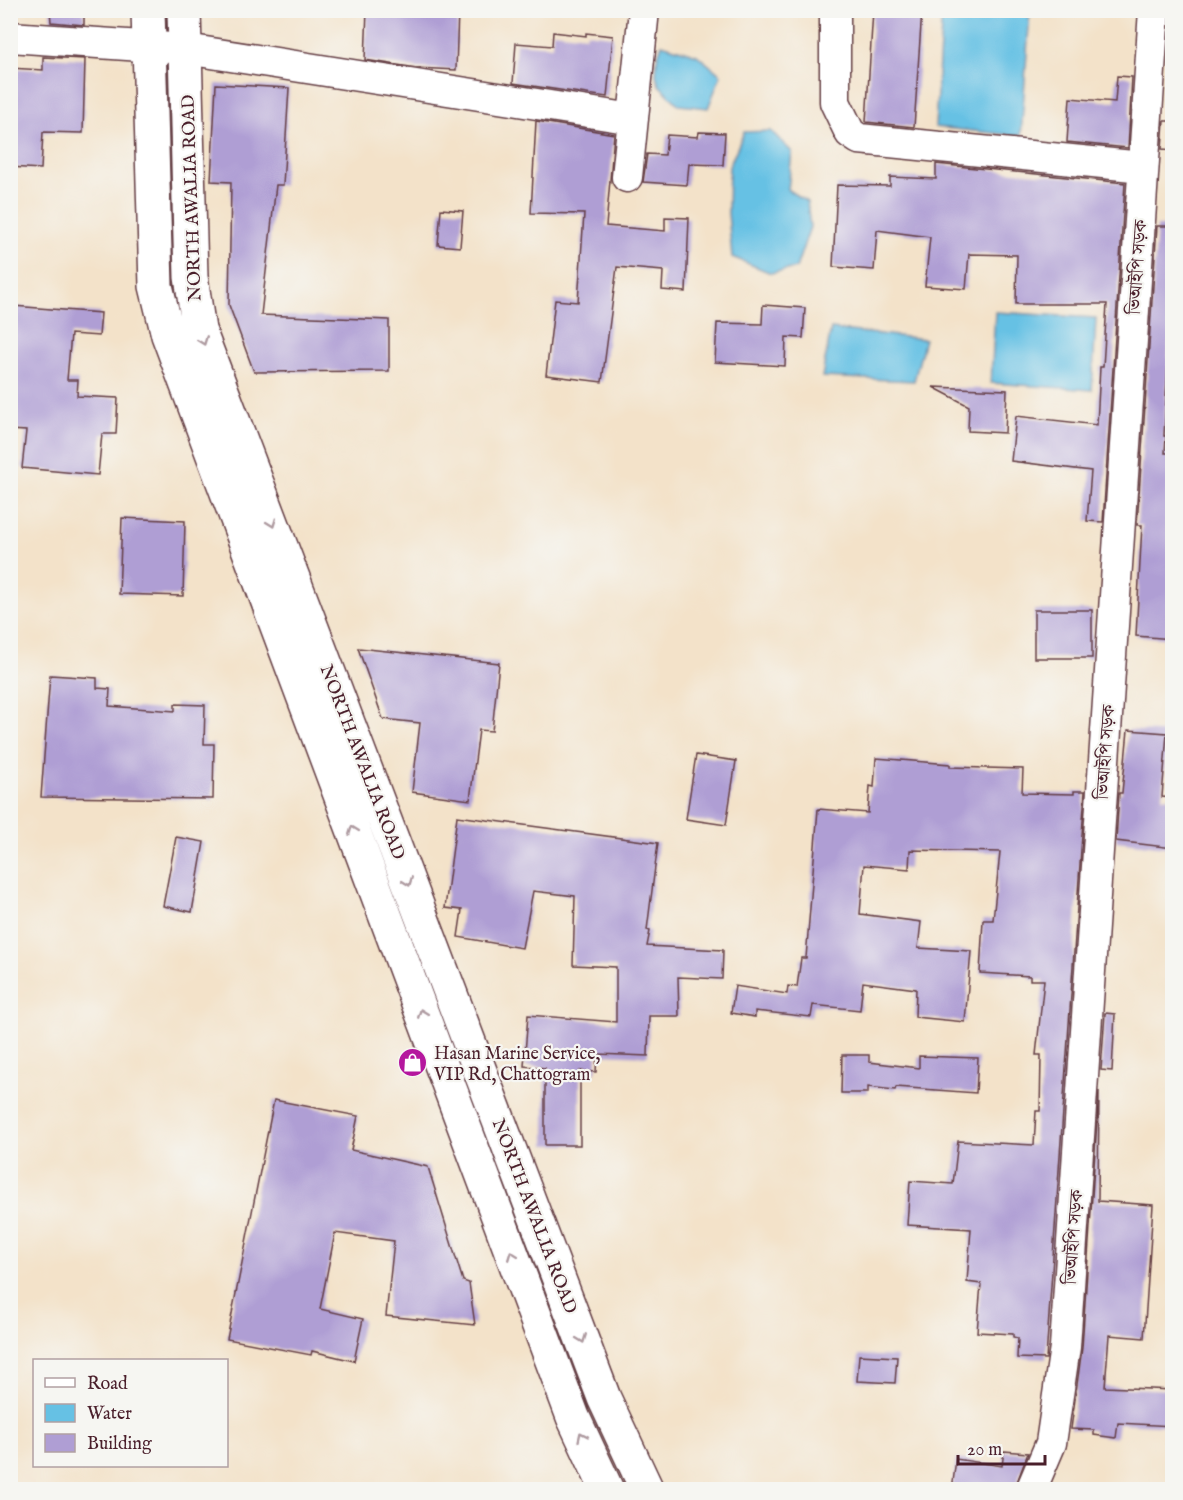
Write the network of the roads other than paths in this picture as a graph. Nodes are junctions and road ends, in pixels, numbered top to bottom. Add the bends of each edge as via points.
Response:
1 (148, 10) edge
2 (184, 10) edge
3 (644, 10) edge
4 (835, 10) edge
5 (1154, 10) edge
6 (10, 37) edge
7 (150, 47) junction
8 (186, 49) junction
9 (633, 119) junction
10 (1143, 167) junction
11 (627, 177) dead end
12 (607, 1490) edge
13 (647, 1490) edge
14 (1031, 1490) edge

1 - 7 main road, NORTH AWALIA ROAD
2 - 8 main road, NORTH AWALIA ROAD
3 - 9 street
4 - 10 street via 835,102 850,133 859,139
5 - 10 street, ভিআইপি সড়ক
6 - 7 street
7 - 8 street
12 -> 7 main road, NORTH AWALIA ROAD via 573,1417 168,335 156,286
8 - 9 street
8 -> 13 main road, NORTH AWALIA ROAD via 191,277 199,330 604,1398
9 - 11 street
10 - 14 street, ভিআইপি সড়ক via 1065,1347 1051,1443

